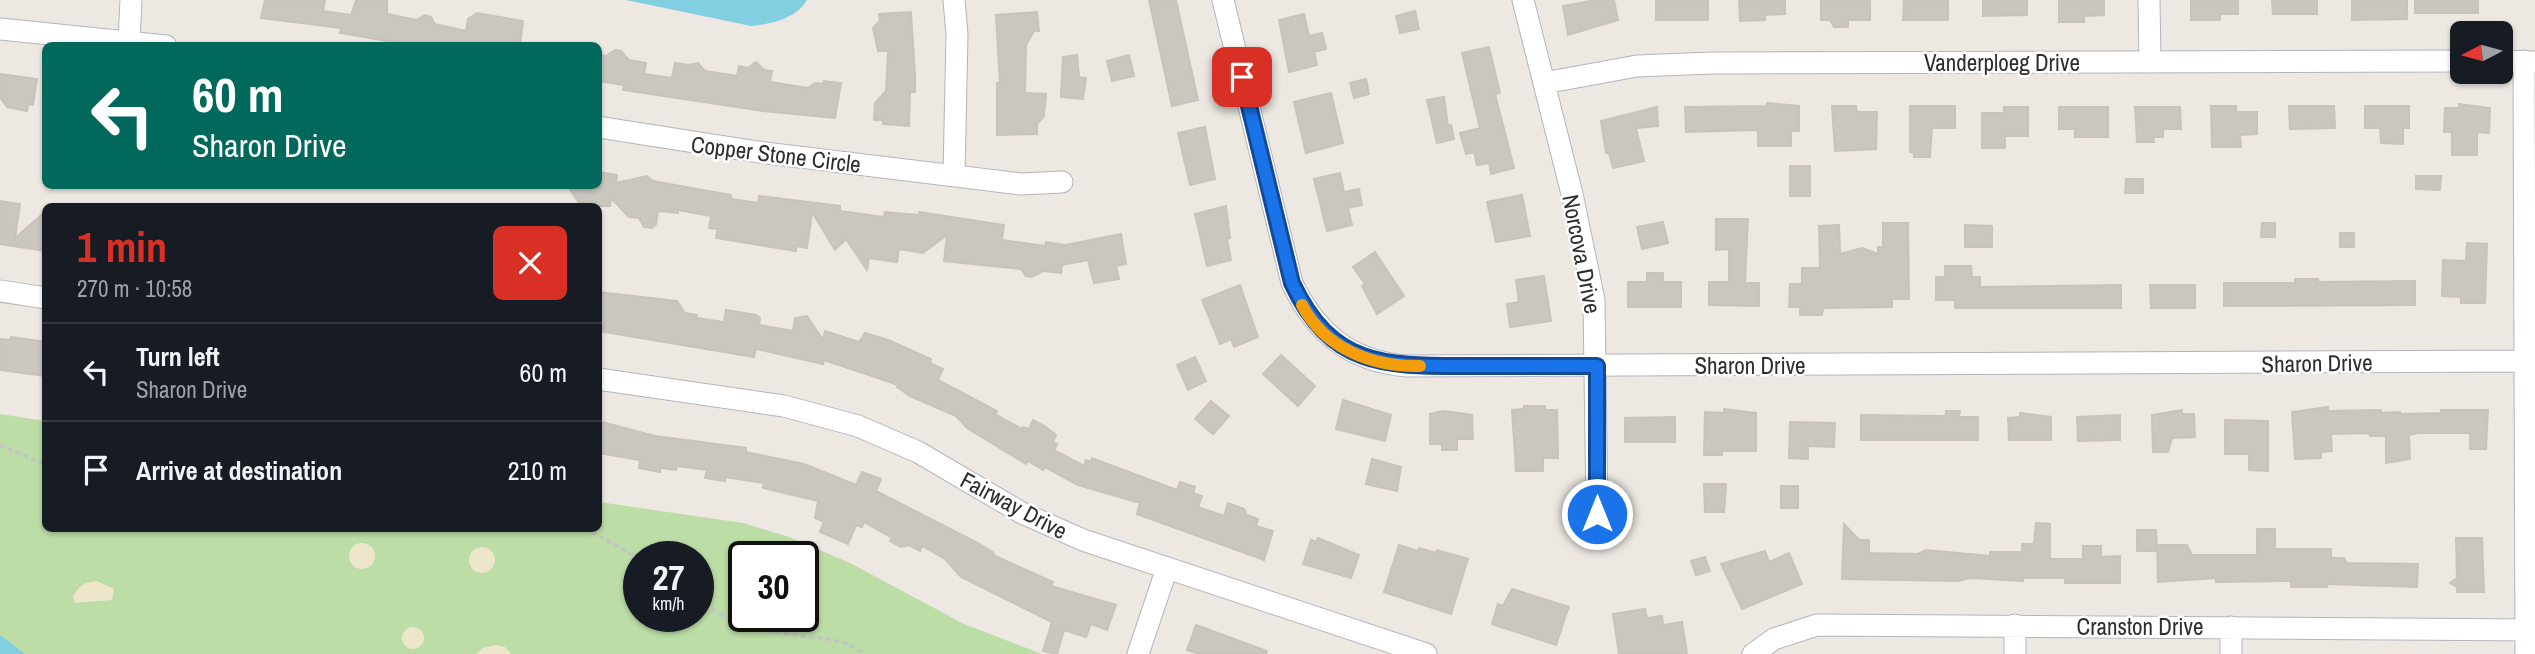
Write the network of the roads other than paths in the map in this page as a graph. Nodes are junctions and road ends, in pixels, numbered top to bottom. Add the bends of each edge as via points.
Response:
1 (131, 0) edge
2 (954, 0) edge
3 (1223, 0) edge
4 (1524, 0) edge
5 (2149, 0) edge
6 (0, 29) edge
7 (129, 41) junction
8 (136, 42) edge
9 (2450, 61) edge
10 (2530, 61) edge
11 (2150, 62) junction
12 (1544, 83) junction
13 (602, 129) edge
14 (954, 175) junction
15 (1062, 182) dead end
16 (0, 291) edge
17 (42, 297) edge
18 (2530, 361) edge
19 (1597, 366) junction
20 (602, 380) edge
21 (1597, 514) dead end
22 (1167, 568) junction
23 (2015, 625) junction
24 (2231, 626) junction
25 (2531, 630) edge
26 (1138, 654) edge
27 (1426, 654) edge
28 (1754, 654) edge
29 (2015, 654) edge
30 (2231, 654) edge
31 (2526, 654) edge

1 - 7 street
2 - 14 street
3 - 19 street, Sharon Drive via 1292,283 1320,329 1348,351 1387,365
4 - 12 street, Norcova Drive
5 - 11 street
6 - 7 street
7 - 8 street
9 - 11 street, Vanderploeg Drive
10 - 18 street
11 - 12 street, Vanderploeg Drive via 1637,66
12 - 19 street, Norcova Drive via 1590,277
13 - 14 street, Copper Stone Circle
14 - 15 street, Copper Stone Circle via 1021,184
16 - 17 street
18 - 19 street, Sharon Drive
18 - 25 street
19 - 21 street, Norcova Drive
20 - 22 street, Fairway Drive via 785,406 858,426 918,452 1054,528
22 - 26 street
22 - 27 street, Fairway Drive
23 - 24 street, Cranston Drive
23 - 28 street, Cranston Drive via 1817,625 1774,639
23 - 29 street
24 - 25 street, Cranston Drive
24 - 30 street
25 - 31 street

